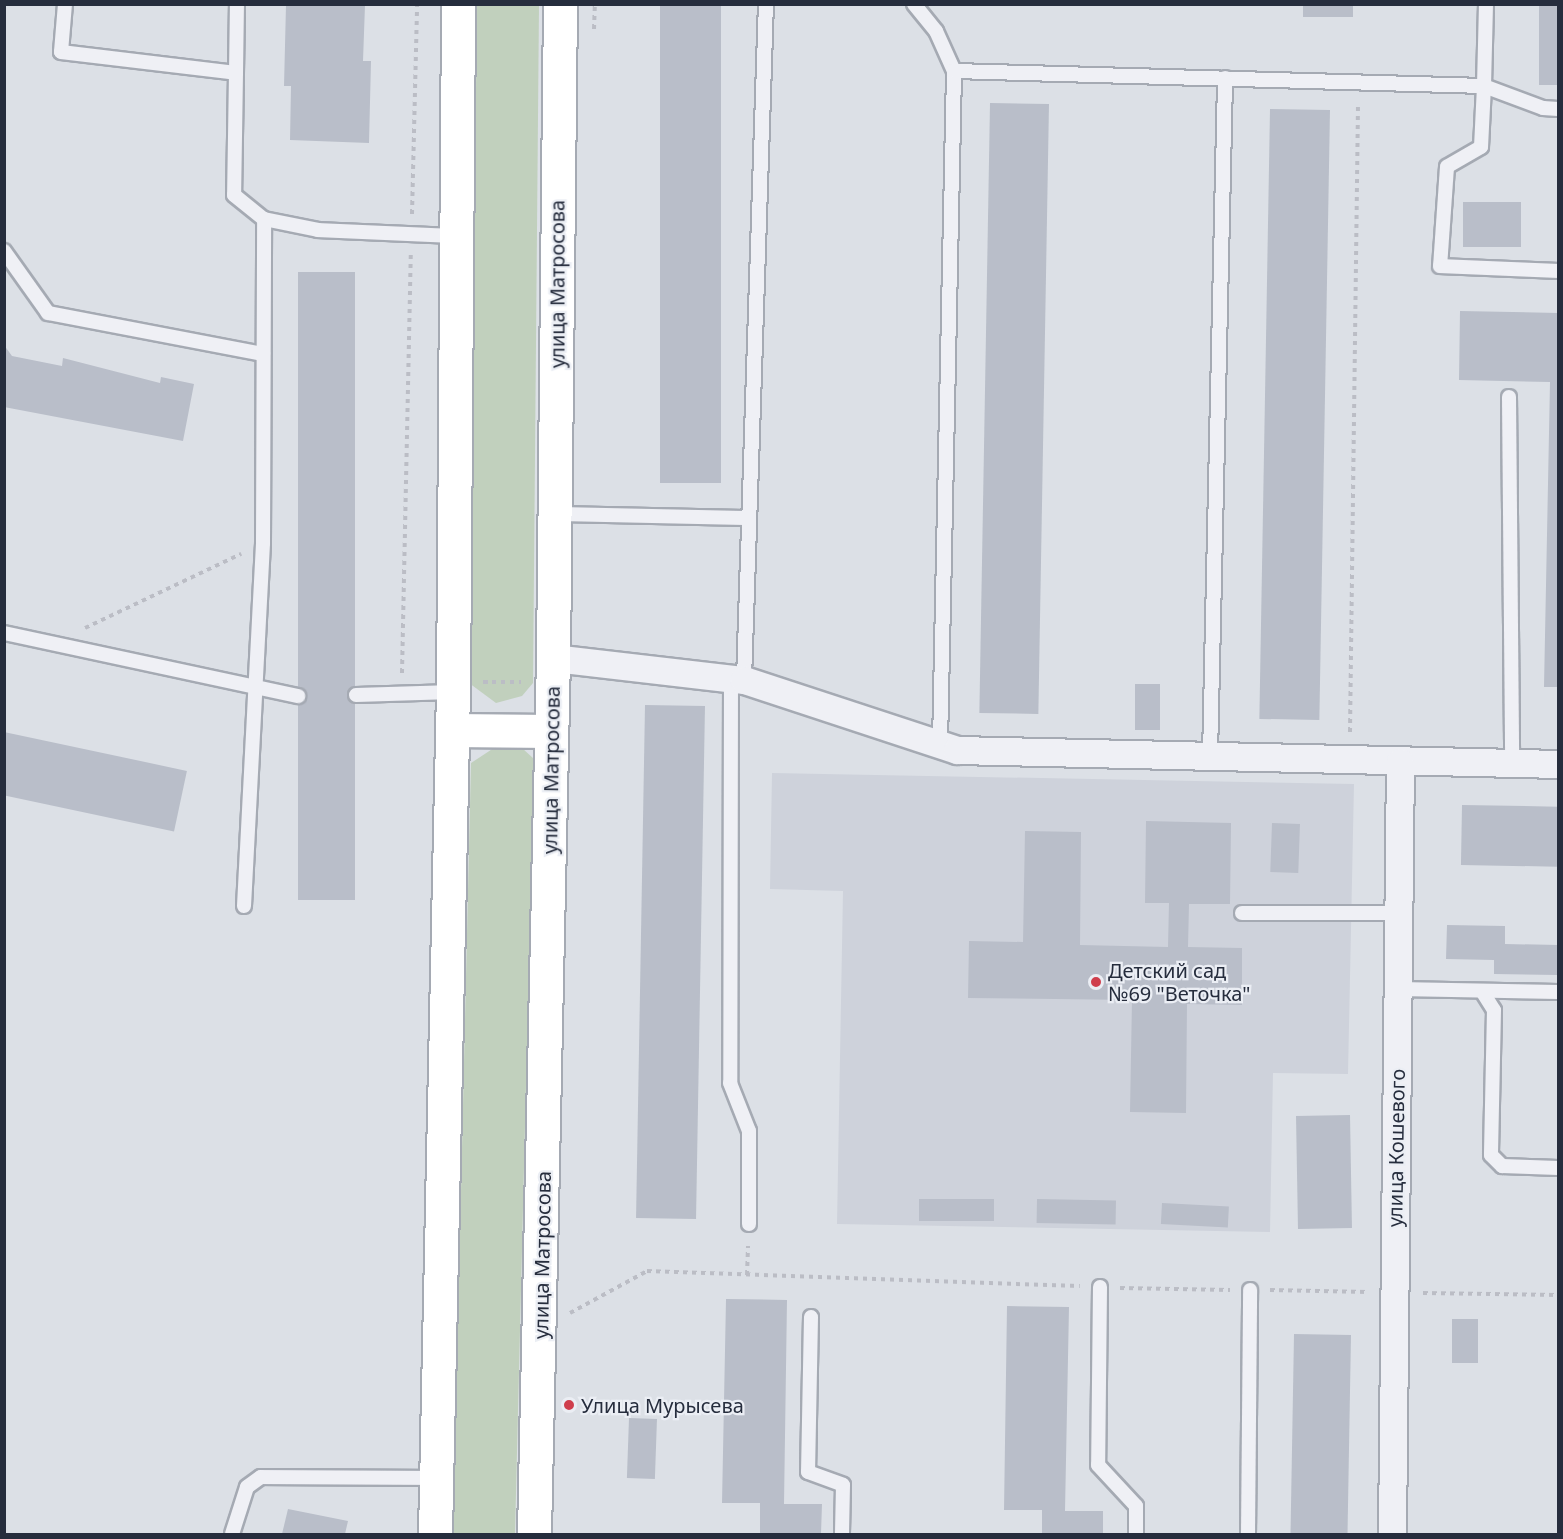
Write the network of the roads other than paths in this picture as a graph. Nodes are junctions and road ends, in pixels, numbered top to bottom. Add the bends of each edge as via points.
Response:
1 (65, 4) edge
2 (237, 4) edge
3 (458, 4) edge
4 (560, 4) edge
5 (766, 4) edge
6 (914, 4) edge
7 (1486, 4) edge
8 (954, 70) junction
9 (236, 73) junction
10 (1225, 78) junction
11 (1484, 86) junction
12 (1558, 109) edge
13 (264, 219) junction
14 (458, 236) junction
15 (4, 251) edge
16 (1558, 271) edge
17 (264, 354) junction
18 (1509, 397) dead end
19 (555, 514) junction
20 (749, 518) junction
21 (4, 633) edge
22 (553, 670) junction
23 (738, 679) junction
24 (453, 687) junction
25 (258, 688) junction
26 (356, 695) dead end
27 (298, 696) dead end
28 (452, 730) junction
29 (551, 731) junction
30 (940, 745) junction
31 (1210, 757) junction
32 (1400, 762) junction
33 (1512, 764) junction
34 (1558, 764) edge
35 (244, 906) dead end
36 (1242, 912) dead end
37 (1399, 914) junction
38 (1398, 989) junction
39 (1482, 991) junction
40 (1558, 992) edge
41 (1558, 1168) edge
42 (748, 1224) road end
43 (1100, 1287) road end
44 (1250, 1290) road end
45 (811, 1317) dead end
46 (436, 1479) junction
47 (232, 1534) edge
48 (435, 1534) edge
49 (534, 1534) edge
50 (842, 1534) edge
51 (1136, 1534) edge
52 (1248, 1534) edge
53 (1392, 1534) edge

1 - 9 lane via 61,52
2 - 9 lane
3 - 14 main road
4 - 19 main road, улица Матросова
5 - 20 lane
6 - 8 lane via 936,31
7 - 11 lane
8 - 10 lane
8 - 30 lane
9 - 13 lane via 234,195
10 - 11 lane
10 - 31 lane
11 - 12 lane via 1543,108
11 - 16 lane via 1480,147 1447,167 1440,266
13 - 14 lane via 318,230
13 - 17 lane
14 - 24 main road
15 - 17 lane via 48,313
17 - 25 lane
18 - 33 lane
19 - 20 lane
19 - 22 main road, улица Матросова
20 - 23 lane
21 - 25 lane
22 - 23 street
22 - 29 main road, улица Матросова
23 - 30 street
23 - 42 lane via 730,1083 749,1131
24 - 26 lane
24 - 28 main road
25 - 27 lane
25 - 35 lane
28 - 29 main road
28 - 46 main road
29 - 49 main road, улица Матросова
30 - 31 street via 957,750
31 - 32 street
32 - 33 street
32 - 37 street, улица Кошевого
33 - 34 street
36 - 37 lane
37 - 38 street, улица Кошевого
38 - 39 lane
38 - 53 street, улица Кошевого
39 - 40 lane
39 - 41 lane via 1494,1010 1491,1155 1502,1166
43 - 51 lane via 1098,1465 1136,1506
44 - 52 lane
45 - 50 lane via 808,1473 843,1485
46 - 47 lane via 261,1477 247,1487
46 - 48 main road

